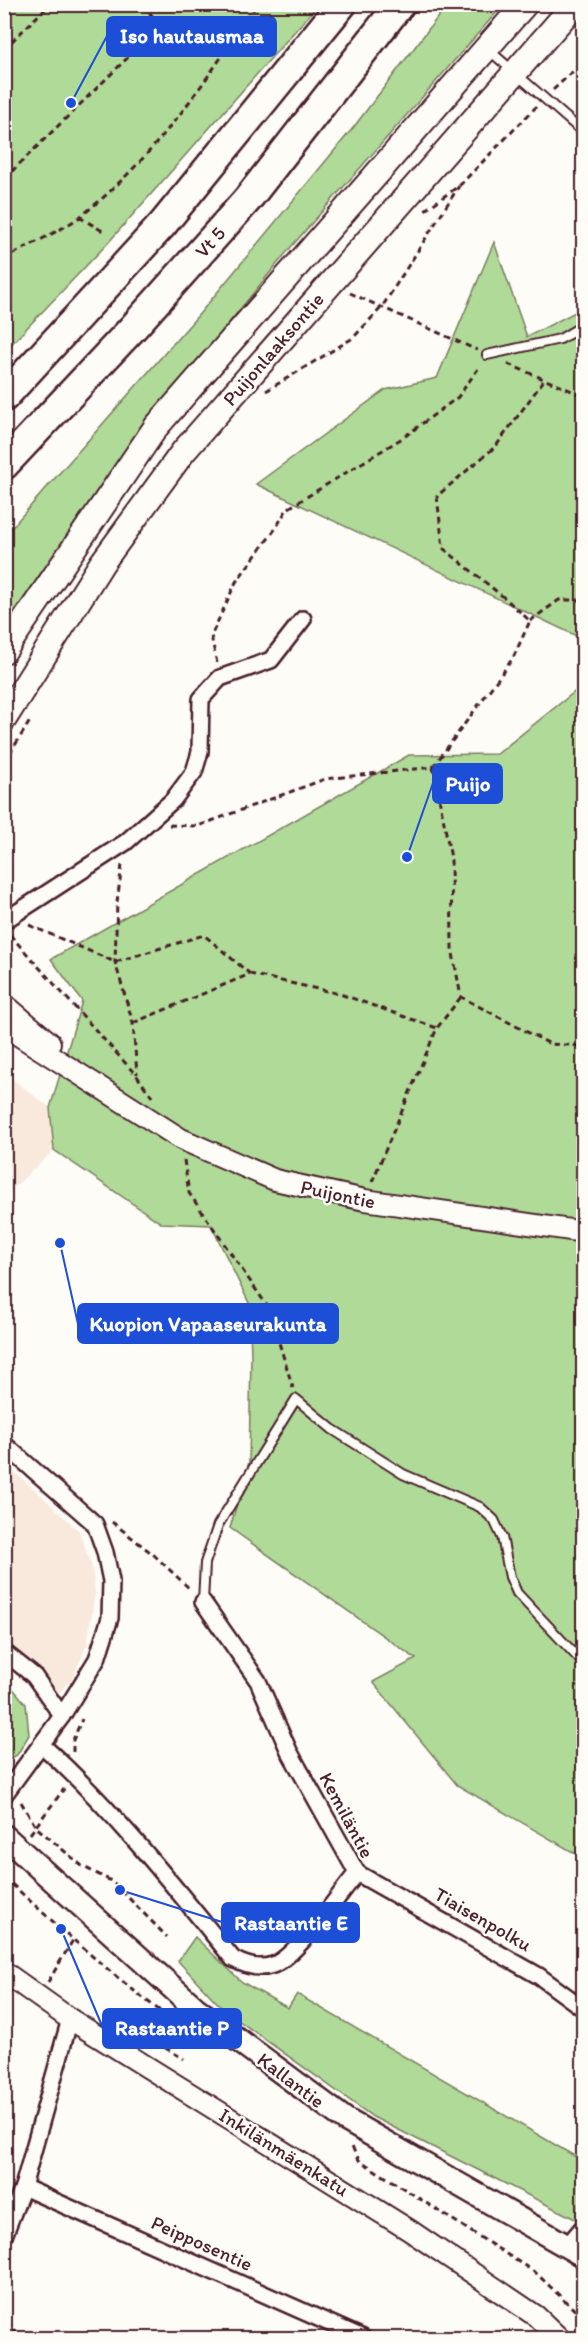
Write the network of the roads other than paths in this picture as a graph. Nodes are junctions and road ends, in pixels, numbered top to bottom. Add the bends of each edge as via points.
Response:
1 (342, 4) edge
2 (400, 4) edge
3 (525, 4) edge
4 (575, 4) edge
5 (487, 48) junction
6 (515, 73) junction
7 (584, 133) edge
8 (584, 324) edge
9 (488, 355) road end
10 (4, 397) edge
11 (4, 465) edge
12 (303, 619) dead end
13 (4, 651) edge
14 (4, 719) edge
15 (7, 922) edge
16 (4, 1005) edge
17 (4, 1026) edge
18 (111, 1095) junction
19 (584, 1232) edge
20 (4, 1444) edge
21 (203, 1602) joint
22 (4, 1652) edge
23 (584, 1664) edge
24 (62, 1716) junction
25 (42, 1745) junction
26 (8, 1791) edge
27 (4, 1836) edge
28 (357, 1872) junction
29 (4, 1972) edge
30 (584, 2009) edge
31 (70, 2019) junction
32 (23, 2187) junction
33 (10, 2207) edge
34 (584, 2226) edge
35 (4, 2236) edge
36 (575, 2251) edge
37 (4, 2336) edge
38 (9, 2338) edge
39 (363, 2338) edge
40 (559, 2338) edge

1 - 10 highway via 163,224
2 - 11 highway, Vt 5 via 247,200
3 - 5 main road, Puijonlaaksontie
4 - 6 main road, Puijonlaaksontie
5 - 6 lane
5 - 13 main road, Puijonlaaksontie via 156,427
6 - 7 lane
6 - 14 main road, Puijonlaaksontie via 183,452 102,563
8 - 9 lane via 560,339
12 - 15 street via 271,660 220,678 201,699 200,752 194,772 173,800 126,842
16 - 18 street, Puijontie
17 - 18 street, Puijontie
18 - 19 street, Puijontie via 182,1139 275,1180 365,1200
20 - 24 street via 95,1524 105,1552 111,1581 110,1618 97,1659
21 - 23 lane via 205,1563 218,1525 296,1399 332,1429 403,1474 480,1507 494,1520 502,1537 517,1593
21 - 28 street, Kemiläntie via 258,1681 289,1751
22 - 24 street via 34,1676
24 - 25 street
25 - 26 street
25 - 28 street, Kemiläntie via 152,1860 233,1959 244,1965 272,1965 283,1960
27 - 36 main road, Kallantie via 195,2008 346,2120
28 - 30 street, Tiaisenpolku via 539,1976
29 - 31 street, Inkilänmäenkatu
31 - 32 street
31 - 40 street, Inkilänmäenkatu via 410,2230 536,2316
32 - 33 street
32 - 39 street, Peipposentie
33 - 35 street
34 - 36 street
37 - 38 street

